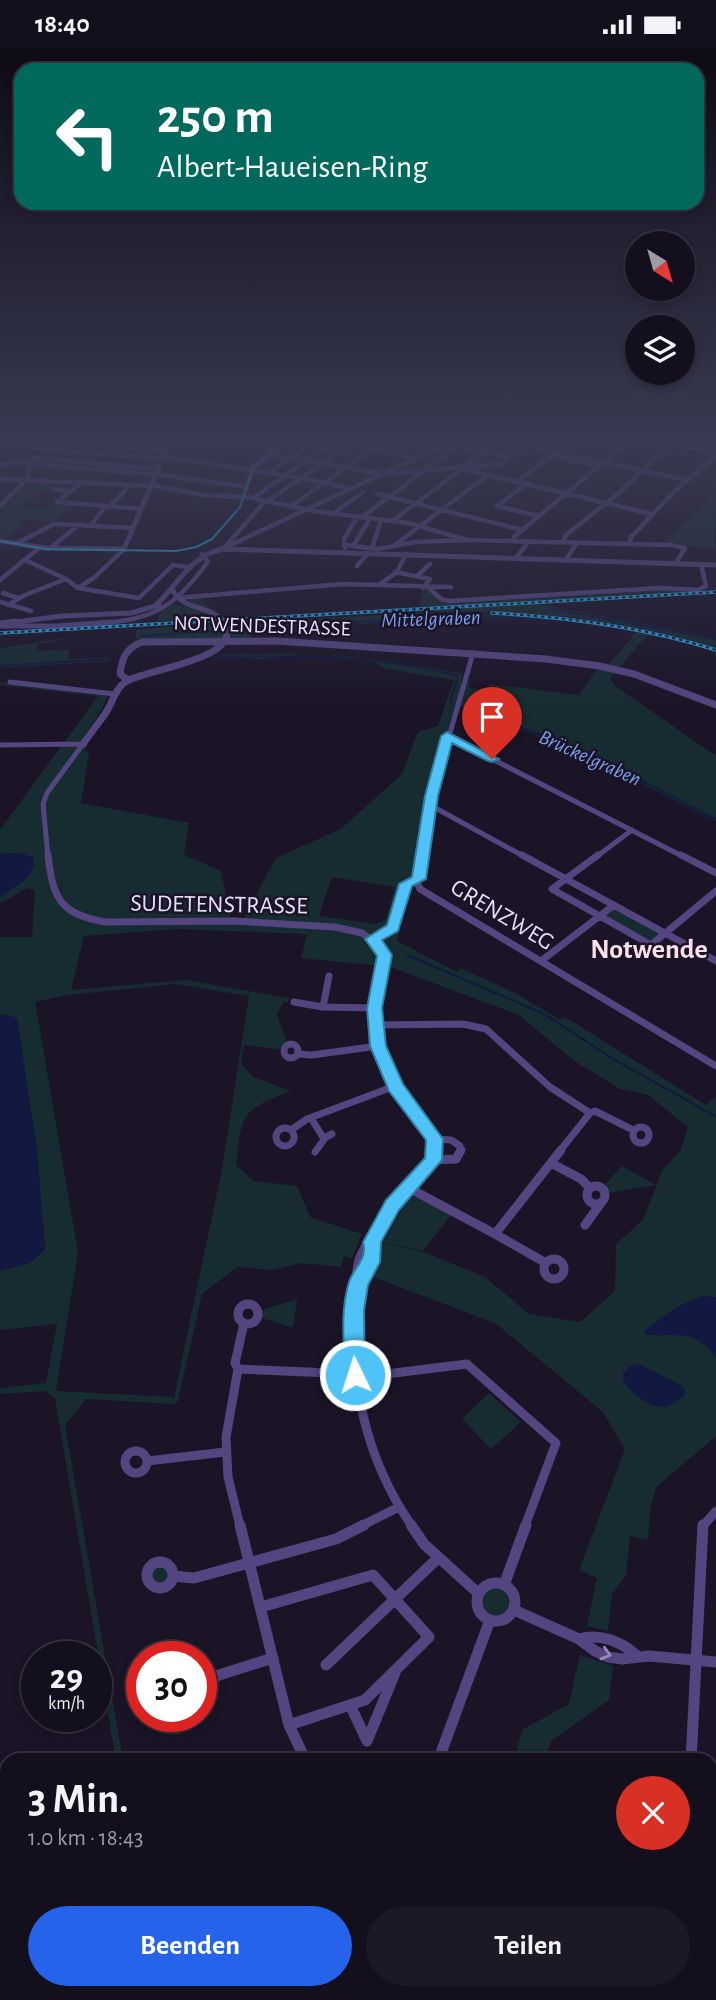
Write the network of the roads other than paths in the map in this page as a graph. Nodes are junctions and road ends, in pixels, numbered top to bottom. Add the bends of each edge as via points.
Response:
1 (41, 530) edge
2 (72, 530) edge
3 (132, 530) edge
4 (239, 530) edge
5 (267, 530) edge
6 (351, 530) edge
7 (363, 530) edge
8 (378, 530) edge
9 (415, 530) edge
10 (434, 530) edge
11 (523, 530) edge
12 (572, 530) edge
13 (637, 530) edge
14 (467, 540) junction
15 (0, 541) edge
16 (513, 541) junction
17 (529, 541) junction
18 (563, 542) junction
19 (354, 543) junction
20 (577, 543) junction
21 (15, 544) junction
22 (631, 544) junction
23 (395, 545) junction
24 (236, 546) junction
25 (345, 546) junction
26 (39, 548) junction
27 (50, 548) junction
28 (223, 548) junction
29 (124, 549) junction
30 (373, 551) junction
31 (202, 554) junction
32 (406, 554) junction
33 (516, 558) junction
34 (566, 559) junction
35 (25, 560) junction
36 (676, 563) junction
37 (430, 564) dead end
38 (701, 564) junction
39 (716, 565) edge
40 (357, 566) dead end
41 (188, 567) junction
42 (395, 572) junction
43 (417, 576) junction
44 (66, 579) junction
45 (0, 580) edge
46 (377, 585) junction
47 (78, 587) junction
48 (451, 587) dead end
49 (426, 588) junction
50 (3, 593) dead end
51 (175, 595) junction
52 (18, 598) junction
53 (0, 602) edge
54 (185, 603) junction
55 (8, 604) junction
56 (159, 605) junction
57 (31, 611) dead end
58 (22, 621) junction
59 (0, 625) edge
60 (65, 625) junction
61 (473, 653) junction
62 (123, 667) junction
63 (141, 673) junction
64 (129, 679) junction
65 (10, 682) dead end
66 (116, 693) junction
67 (716, 705) edge
68 (447, 736) junction
69 (83, 744) junction
70 (0, 745) edge
71 (430, 805) junction
72 (632, 830) junction
73 (716, 873) edge
74 (566, 879) junction
75 (416, 880) junction
76 (716, 891) edge
77 (614, 905) junction
78 (600, 916) junction
79 (665, 933) junction
80 (373, 939) junction
81 (541, 961) junction
82 (716, 961) edge
83 (329, 976) dead end
84 (294, 1002) dead end
85 (323, 1007) junction
86 (374, 1008) junction
87 (375, 1025) junction
88 (378, 1046) junction
89 (299, 1054) dead end
90 (716, 1066) edge
91 (395, 1086) junction
92 (590, 1113) junction
93 (311, 1118) junction
94 (291, 1130) dead end
95 (633, 1130) dead end
96 (435, 1139) junction
97 (315, 1152) dead end
98 (434, 1160) junction
99 (551, 1163) junction
100 (407, 1187) junction
101 (585, 1226) dead end
102 (495, 1234) junction
103 (546, 1263) dead end
104 (244, 1323) dead end
105 (238, 1369) junction
106 (355, 1375) junction
107 (225, 1452) junction
108 (148, 1461) dead end
109 (397, 1508) junction
110 (716, 1511) edge
111 (438, 1558) junction
112 (249, 1563) junction
113 (173, 1576) dead end
114 (504, 1585) junction
115 (479, 1594) junction
116 (394, 1599) junction
117 (261, 1607) junction
118 (514, 1610) junction
119 (490, 1620) junction
120 (273, 1658) junction
121 (716, 1662) edge
122 (696, 1663) junction
123 (326, 1665) dead end
124 (396, 1669) junction
125 (217, 1676) edge
126 (350, 1705) junction
127 (289, 1725) junction
128 (302, 1753) edge
129 (441, 1753) edge
130 (691, 1753) edge
131 (669, 2000) edge
132 (675, 2000) edge

1 - 21 street
2 - 27 street
3 - 29 street
4 - 28 street
5 - 24 street
6 - 25 street
7 - 19 street
8 - 30 street
9 - 23 street
10 - 14 street
11 - 16 street
12 - 18 street
13 - 22 street
14 - 16 street
14 - 23 street
15 - 21 street
16 - 17 street
17 - 18 street
17 - 33 street
18 - 20 street
19 - 25 street
19 - 30 street
20 - 22 street
20 - 34 street
21 - 26 street
22 - 36 street via 685,548
23 - 30 street
24 - 25 street
24 - 28 street
25 - 30 street
26 - 27 street
26 - 35 street
27 - 29 street
28 - 31 street
29 - 47 street
30 - 32 street
30 - 40 street
31 - 41 street
31 - 51 street via 208,562
32 - 33 street
32 - 42 street
33 - 34 street
34 - 36 street
35 - 44 street
35 - 45 street
36 - 38 street
37 - 43 street
38 - 39 street
38 - 49 street via 706,586 698,590 637,589 449,601
41 - 47 street via 173,565 139,598
41 - 51 street
42 - 43 street
42 - 46 street
43 - 49 street via 430,579
44 - 47 street
44 - 52 street
46 - 49 street
46 - 51 street
48 - 49 street
50 - 52 street
51 - 54 street
51 - 56 street
51 - 56 street
51 - 60 street via 161,610 142,617
52 - 55 street
53 - 55 street
54 - 56 street
54 - 63 street via 224,622 227,633 222,644 180,664
55 - 57 street
56 - 58 street via 131,613
58 - 59 street
58 - 60 street
59 - 60 street
61 - 62 street, NOTWENDESTRASSE via 277,641 152,641 134,645 125,653
61 - 67 street, NOTWENDESTRASSE via 606,667
61 - 68 street
62 - 63 street
62 - 64 street
62 - 66 street via 118,667
63 - 64 street
64 - 66 street
65 - 66 street
66 - 69 street
68 - 71 street
68 - 72 street
69 - 70 street
69 - 80 street, SUDETENSTRASSE via 43,804 50,884 65,909 105,922 320,926 350,929
71 - 74 street
71 - 75 street
72 - 73 street
72 - 74 street
74 - 77 street
74 - 78 street via 552,889
75 - 80 street via 406,884 393,927
75 - 81 street, GRENZWEG via 420,889
76 - 79 street
77 - 78 street
77 - 79 street
78 - 79 street via 651,945
78 - 81 street
79 - 82 street
80 - 86 street via 382,948 385,961
81 - 90 street, GRENZWEG
83 - 85 street
84 - 85 street
85 - 86 street
86 - 87 street
87 - 88 street
87 - 92 street via 463,1024 486,1030 541,1080
88 - 89 street
88 - 91 street
91 - 93 street
91 - 96 street
92 - 95 street via 595,1111
92 - 99 street
93 - 94 street
93 - 97 street via 328,1137
96 - 98 street
96 - 98 street via 451,1140 461,1150 456,1159
98 - 100 street
99 - 101 street via 590,1188 605,1192 606,1199
99 - 102 street
100 - 102 street
100 - 106 street via 372,1242 370,1262 359,1281 353,1326
102 - 103 street
104 - 105 street via 235,1363
105 - 106 street
105 - 107 street
106 - 109 street via 376,1464
106 - 114 street via 467,1364 556,1443
107 - 108 street
107 - 112 street
109 - 111 street
109 - 112 street via 336,1539
110 - 122 street via 703,1523
111 - 115 street
111 - 116 street
112 - 113 street via 194,1578
112 - 117 street
114 - 115 street via 487,1585
114 - 118 street via 515,1599
115 - 119 street via 480,1611
116 - 117 street via 373,1575
116 - 123 street
116 - 124 street via 429,1637
117 - 120 street
118 - 119 street via 507,1619
118 - 122 street via 605,1655
119 - 129 street
120 - 125 street
120 - 127 street
121 - 122 street
122 - 130 street
124 - 126 street via 366,1700
124 - 126 street via 367,1741
126 - 127 street
127 - 128 street
131 - 132 street

